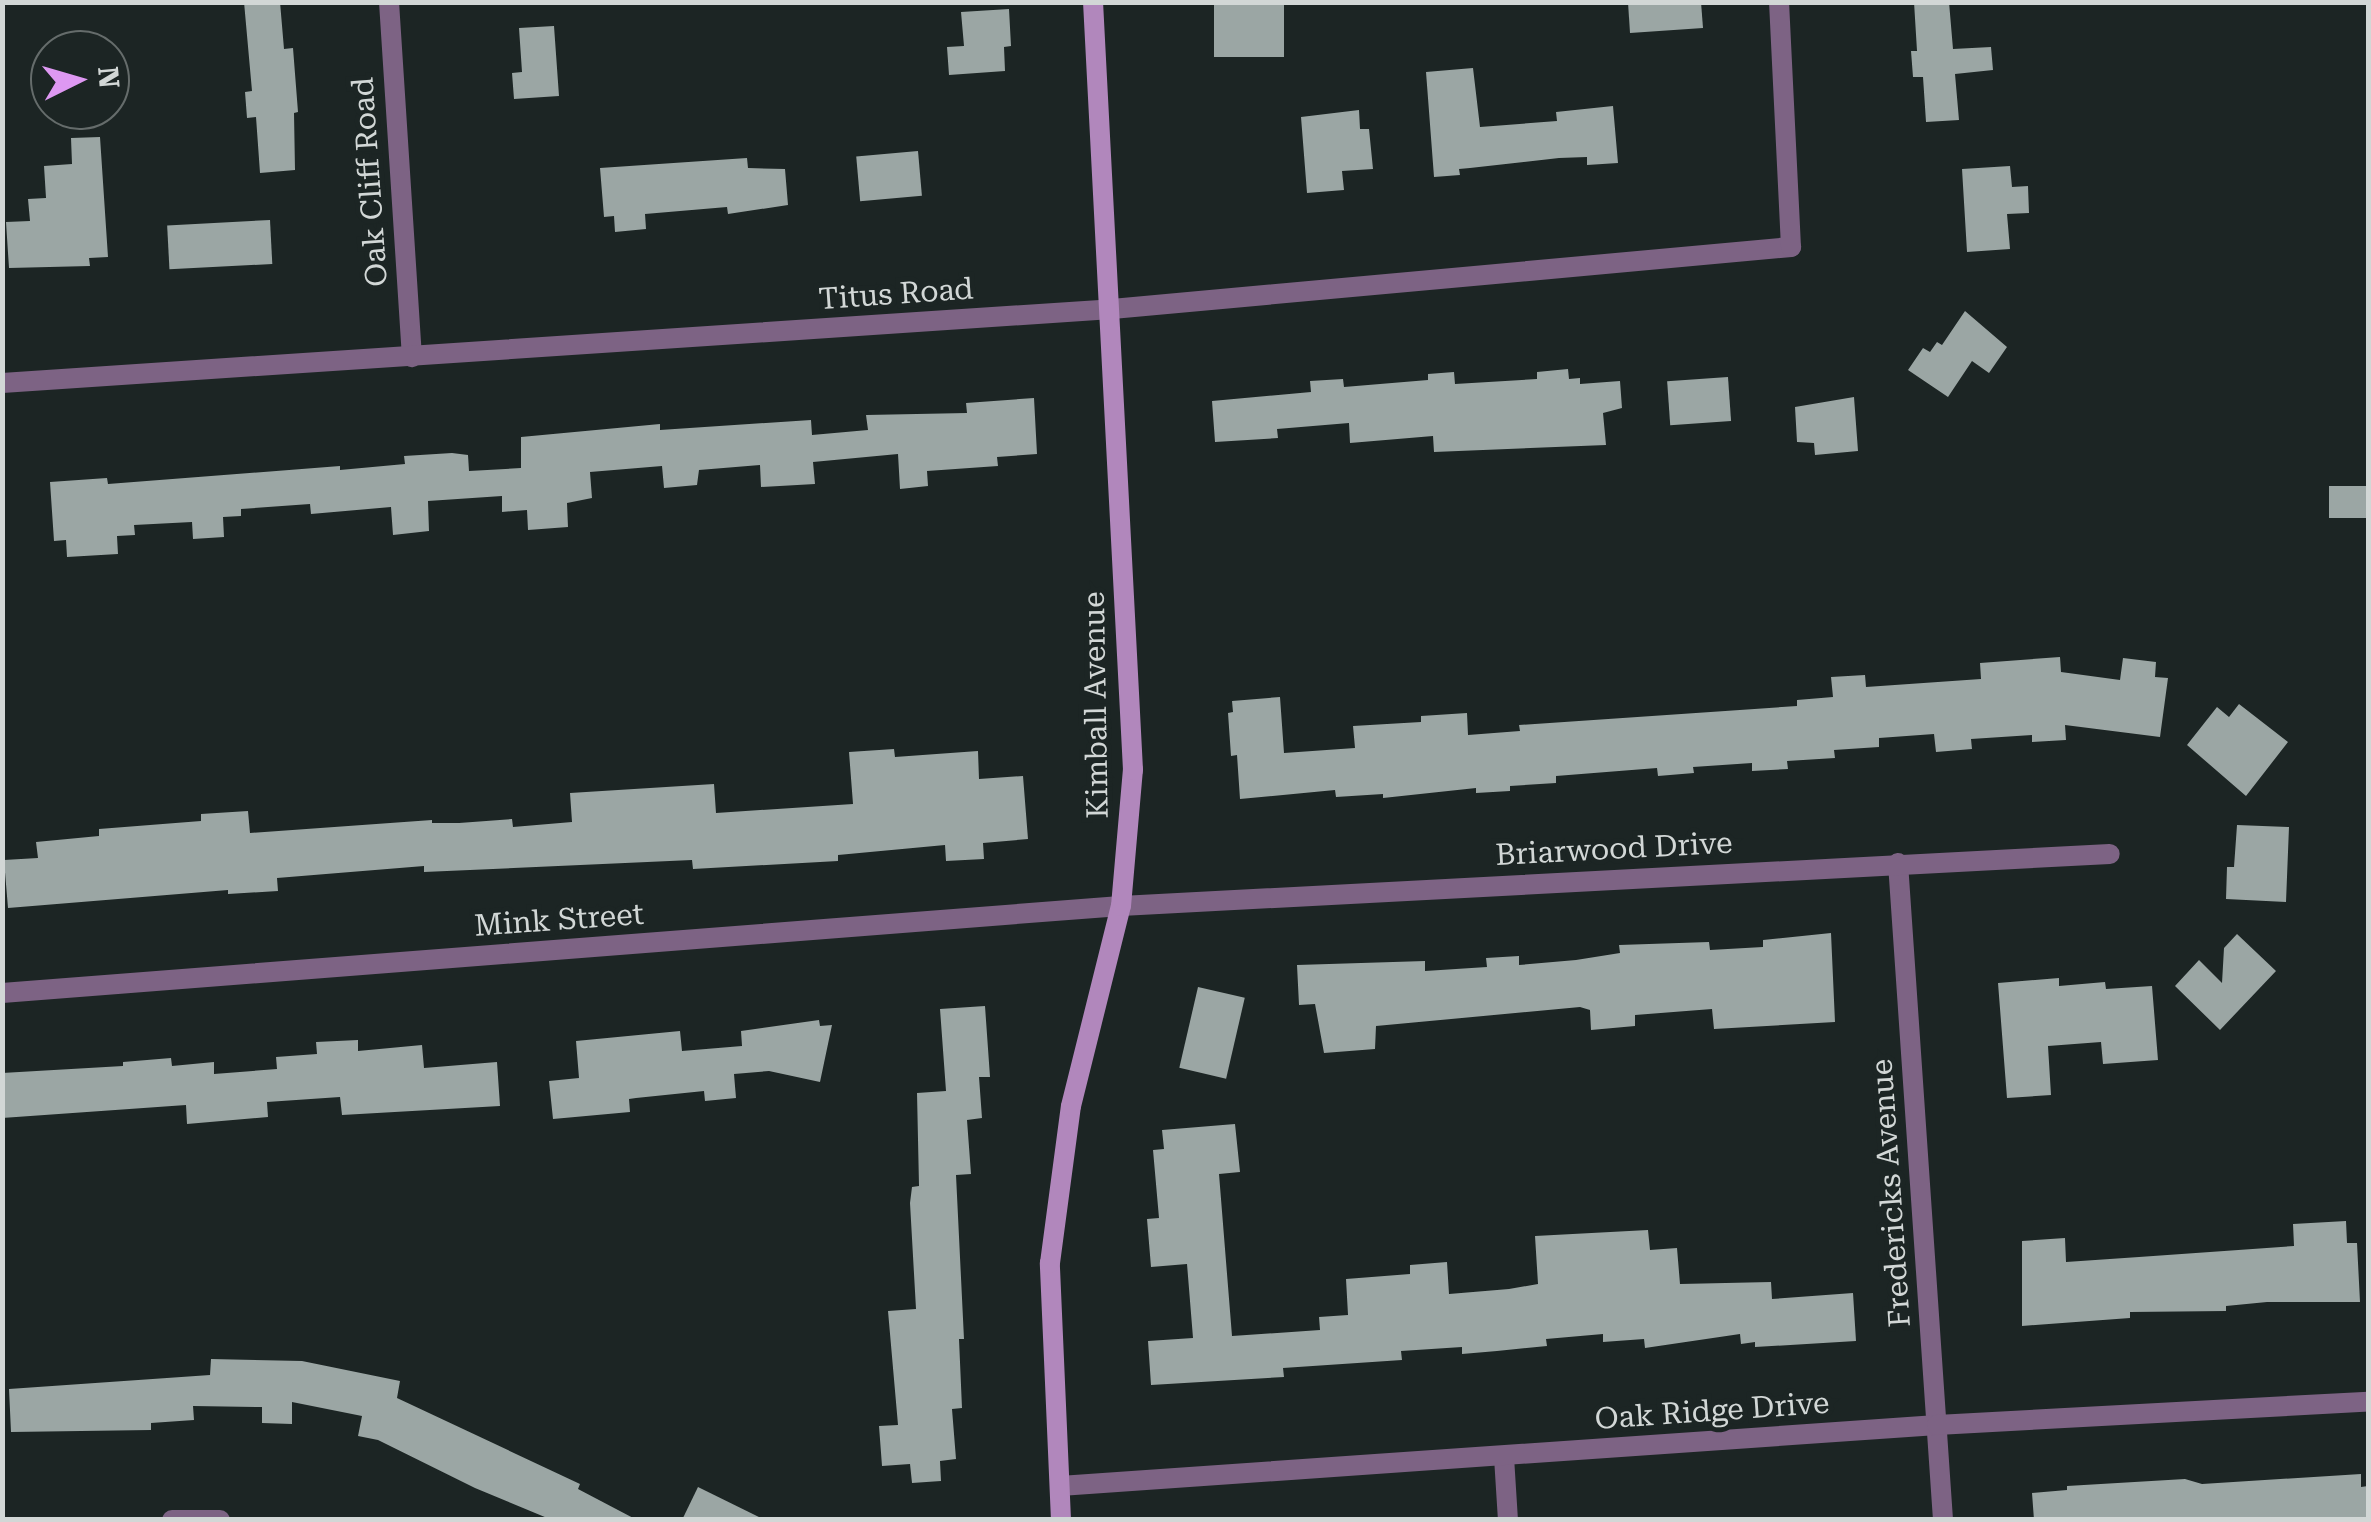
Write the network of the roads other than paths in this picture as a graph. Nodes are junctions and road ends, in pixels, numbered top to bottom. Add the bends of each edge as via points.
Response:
1 (389, 2) edge
2 (1093, 2) edge
3 (1779, 2) edge
4 (1112, 309) junction
5 (412, 357) junction
6 (2, 383) edge
7 (2110, 854) dead end
8 (1898, 863) junction
9 (1121, 906) junction
10 (2, 993) edge
11 (2368, 1402) edge
12 (1937, 1424) junction
13 (1504, 1457) junction
14 (1060, 1486) junction
15 (172, 1520) edge
16 (220, 1520) edge
17 (1062, 1520) edge
18 (1508, 1520) edge
19 (1943, 1520) edge

1 - 5 street, Oak Cliff Road
2 - 4 street, Kimball Avenue
3 - 4 street, Titus Road via 1791,247
4 - 5 street, Titus Road
4 - 9 street, Kimball Avenue via 1133,770
5 - 6 street, Titus Road
7 - 8 street, Briarwood Drive
8 - 9 street, Briarwood Drive
8 - 12 street, Fredericks Avenue
9 - 10 street, Mink Street
9 - 14 street, Kimball Avenue via 1071,1106 1050,1263
11 - 12 street, Oak Ridge Drive
12 - 13 street, Oak Ridge Drive
12 - 19 street, Fredericks Avenue
13 - 14 street, Oak Ridge Drive
13 - 18 street
14 - 17 street, Kimball Avenue
15 - 16 street

